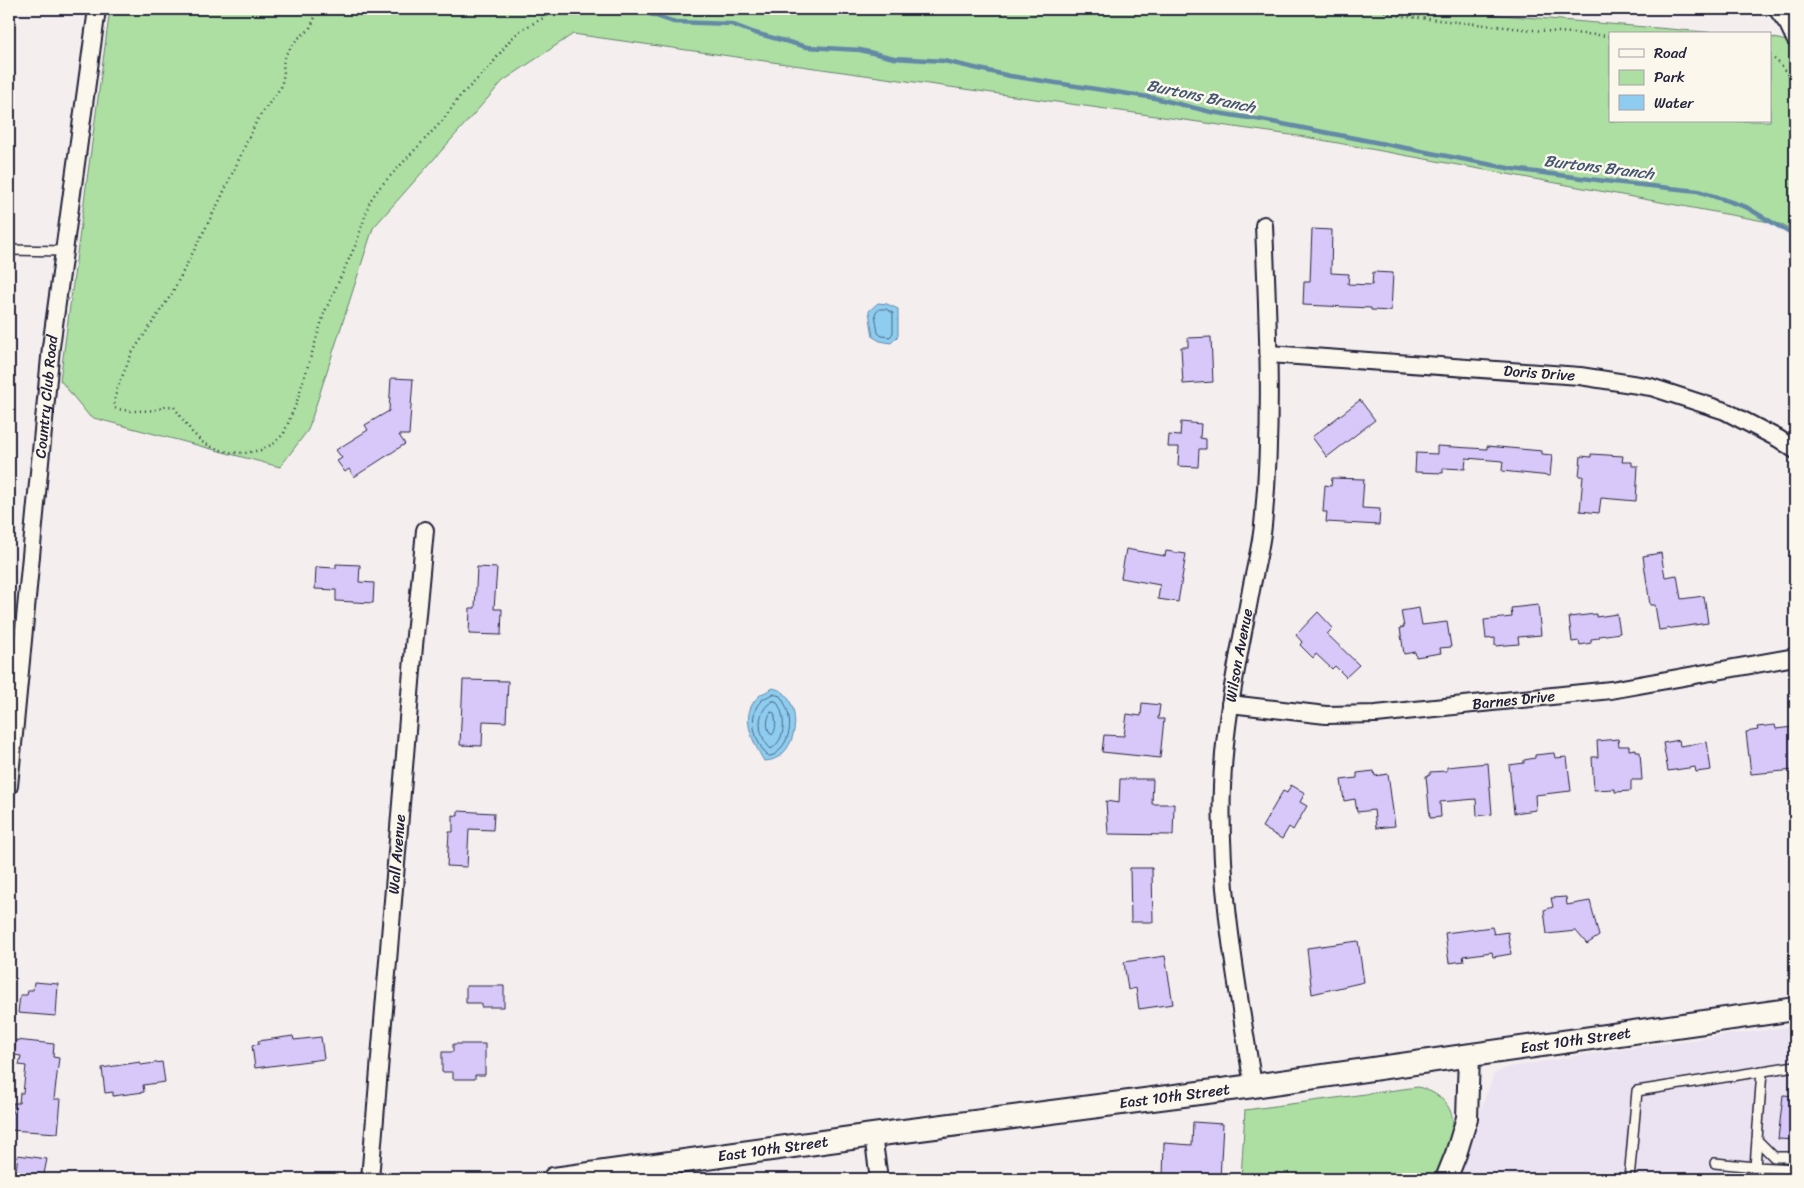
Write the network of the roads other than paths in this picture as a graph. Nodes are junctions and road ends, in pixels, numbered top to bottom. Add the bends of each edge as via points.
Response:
1 (97, 9) edge
2 (1777, 9) edge
3 (1795, 39) edge
4 (1264, 225) dead end
5 (9, 250) edge
6 (64, 252) junction
7 (1269, 354) junction
8 (1795, 450) edge
9 (426, 530) dead end
10 (1795, 657) edge
11 (1230, 704) junction
12 (9, 786) edge
13 (1795, 1009) edge
14 (1469, 1056) junction
15 (1795, 1066) edge
16 (1762, 1071) junction
17 (1253, 1086) junction
18 (873, 1135) junction
19 (1757, 1140) junction
20 (1795, 1157) edge
21 (1715, 1163) dead end
22 (1755, 1167) junction
23 (1795, 1169) edge
24 (370, 1179) edge
25 (554, 1179) edge
26 (879, 1179) edge
27 (1446, 1179) edge
28 (1630, 1179) edge

1 - 6 street, Country Club Road
2 - 3 street
4 - 7 street, Wilson Avenue
5 - 6 lane
6 - 12 street, Country Club Road via 51,347
7 - 8 street, Doris Drive via 1580,376 1651,387 1725,411
7 - 11 street, Wilson Avenue via 1270,444 1263,528
9 - 24 street, Wall Avenue
10 - 11 street, Barnes Drive via 1611,690 1376,714 1326,715
11 - 17 street, Wilson Avenue via 1222,787 1226,910
13 - 14 main road, East 10th Street
14 - 17 main road, East 10th Street
14 - 27 street via 1467,1118
15 - 16 lane
16 - 19 lane
16 - 28 lane via 1637,1091
17 - 18 main road, East 10th Street
18 - 25 main road, East 10th Street
18 - 26 street
19 - 20 lane via 1774,1157
19 - 22 lane
21 - 22 lane
22 - 23 lane

